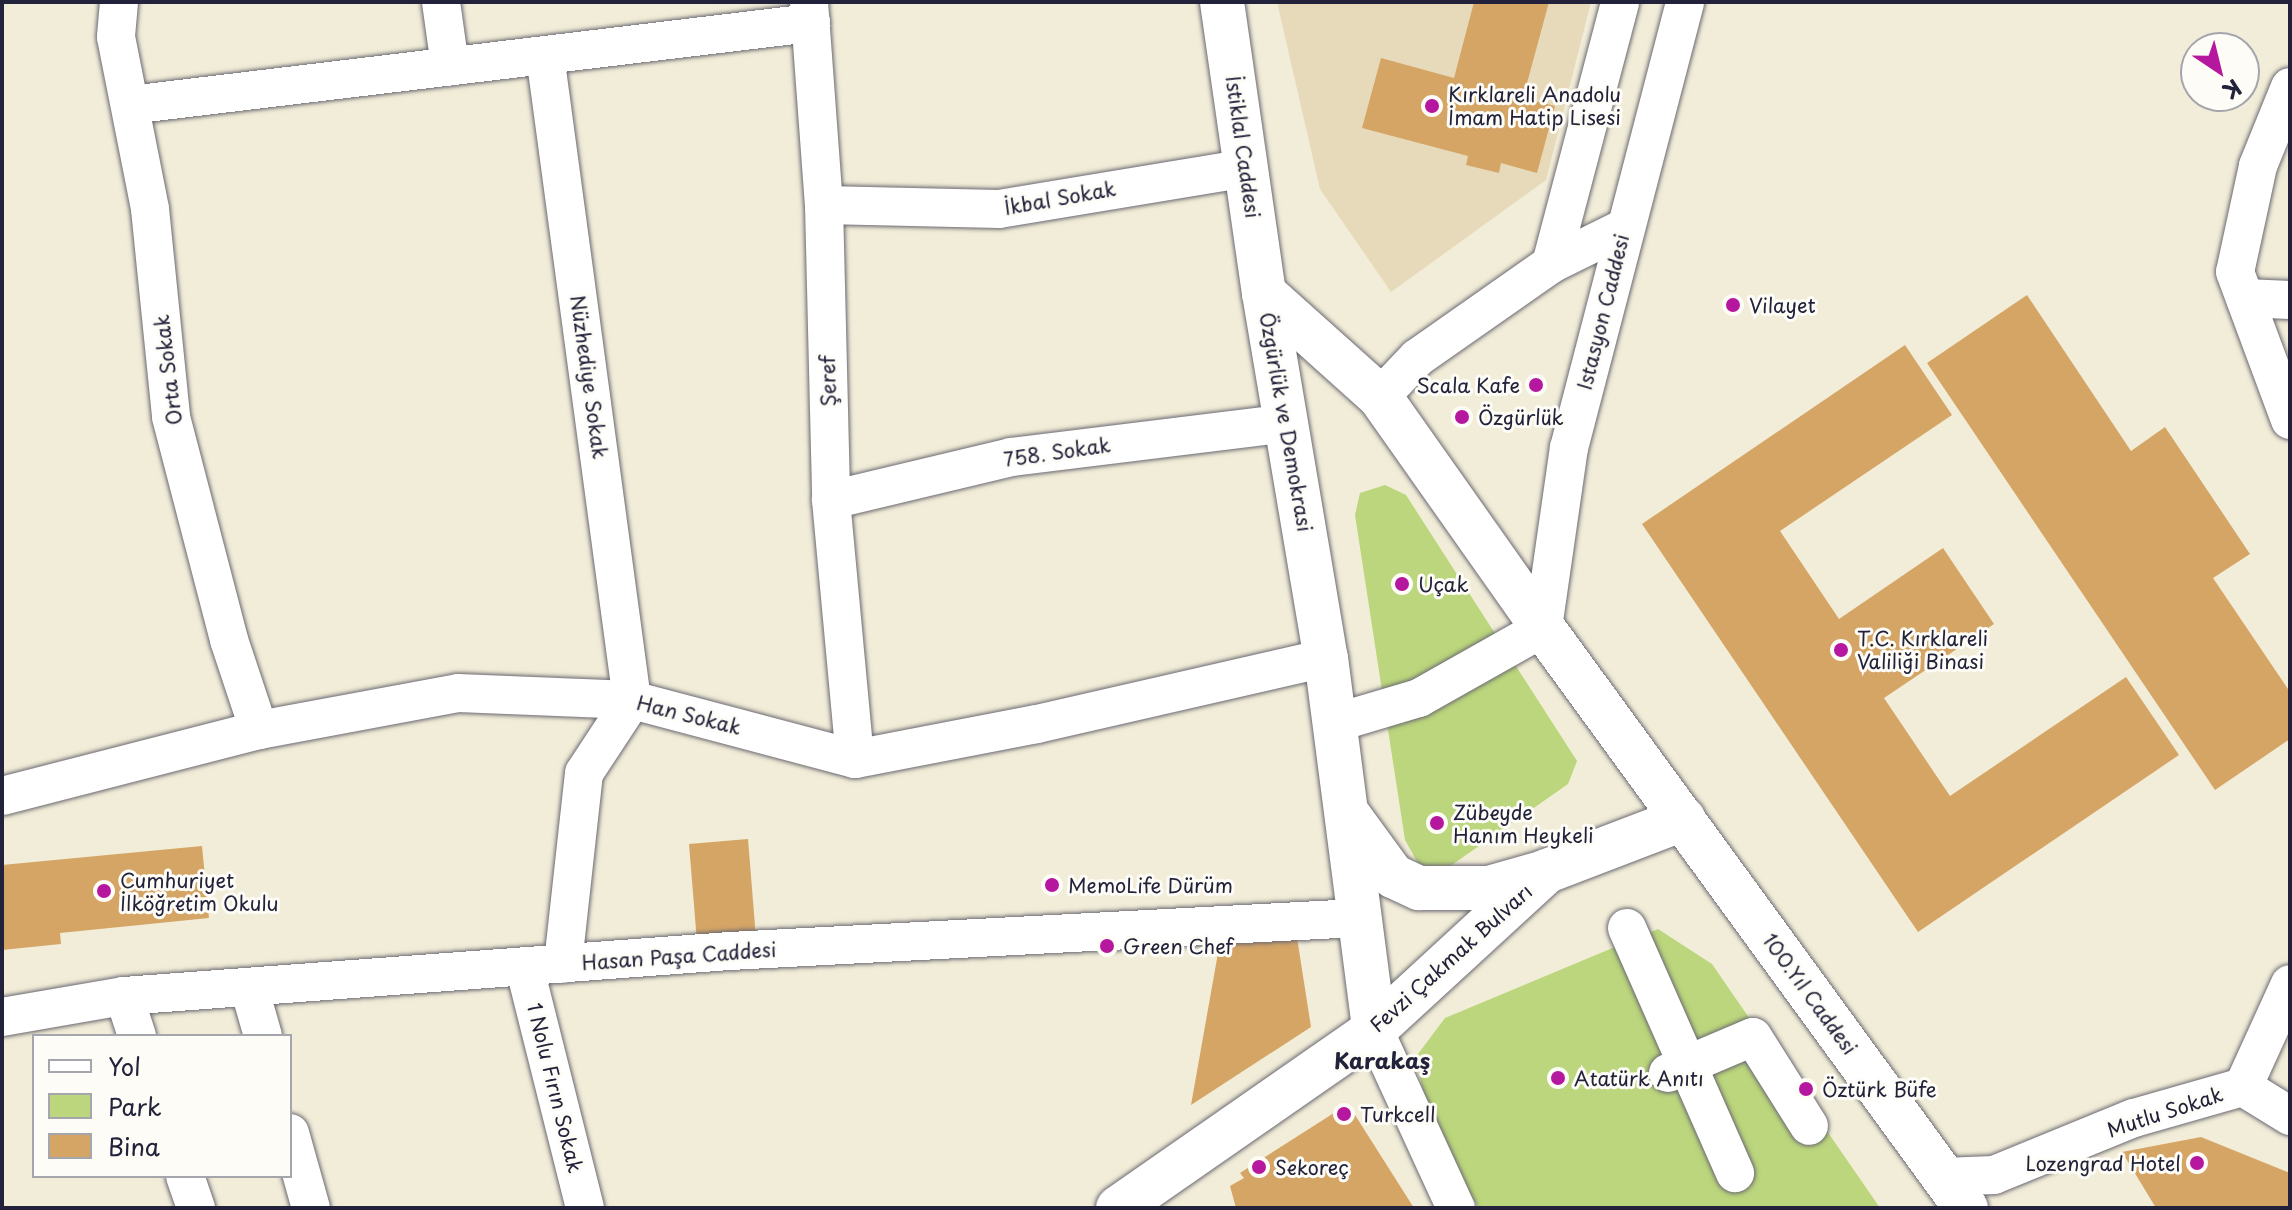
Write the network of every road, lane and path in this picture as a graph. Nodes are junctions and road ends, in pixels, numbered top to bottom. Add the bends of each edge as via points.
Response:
1 (119, 2) edge
2 (441, 2) edge
3 (1222, 2) edge
4 (1620, 2) edge
5 (1685, 2) edge
6 (810, 13) edge
7 (545, 55) junction
8 (450, 66) junction
9 (2290, 87) edge
10 (130, 105) junction
11 (1246, 168) junction
12 (824, 205) junction
13 (1624, 228) junction
14 (1551, 264) junction
15 (1264, 293) junction
16 (2245, 298) junction
17 (2290, 300) edge
18 (1380, 397) junction
19 (2290, 420) edge
20 (1287, 423) junction
21 (831, 500) junction
22 (1543, 628) junction
23 (1326, 658) junction
24 (632, 700) junction
25 (1335, 723) junction
26 (259, 730) junction
27 (855, 759) junction
28 (2, 796) edge
29 (1346, 811) junction
30 (1683, 819) junction
31 (1547, 871) junction
32 (1358, 918) junction
33 (1627, 928) dead end
34 (563, 964) junction
35 (525, 969) junction
36 (2290, 984) edge
37 (249, 987) junction
38 (124, 996) junction
39 (2, 1017) edge
40 (1374, 1030) junction
41 (136, 1034) edge
42 (262, 1034) edge
43 (1679, 1069) junction
44 (2243, 1087) junction
45 (2290, 1116) edge
46 (1809, 1126) dead end
47 (292, 1140) edge
48 (1735, 1173) dead end
49 (186, 1178) edge
50 (1955, 1192) edge
51 (196, 1208) edge
52 (311, 1208) edge
53 (585, 1208) edge
54 (1118, 1208) edge
55 (1456, 1208) edge

1 - 10 street, Orta Sokak via 116,37
2 - 8 street
3 - 11 street, İstiklal Caddesi
4 - 14 street
5 - 13 street, Istasyon Caddesi
6 - 7 street
6 - 12 street, Şeref
7 - 8 street
7 - 24 street, Nüzhediye Sokak
8 - 10 street
9 - 16 street via 2258,166 2235,272
10 - 26 street, Orta Sokak via 150,209 171,417 229,640
11 - 12 street, İkbal Sokak via 999,209
11 - 15 street, İstiklal Caddesi
12 - 21 street, Şeref
13 - 14 street
13 - 22 street, Istasyon Caddesi via 1569,448
14 - 18 street via 1417,358
15 - 18 street, Özgürlük ve Demokrasi
15 - 20 street, Özgürlük ve Demokrasi
16 - 17 street
16 - 19 street
18 - 22 street, Özgürlük ve Demokrasi
20 - 21 street, 758. Sokak via 1011,457
20 - 23 street, Özgürlük ve Demokrasi
21 - 27 street, Şeref
22 - 25 street via 1419,698
22 - 30 street, Özgürlük ve Demokrasi
23 - 25 street, Özgürlük ve Demokrasi
23 - 27 street, Han Sokak
24 - 26 street, Han Sokak via 458,693
24 - 27 street, Han Sokak
24 - 34 street via 584,773
25 - 29 street, Özgürlük ve Demokrasi
26 - 28 street, Han Sokak
29 - 31 street, Fevzi Çakmak Bulvarı via 1393,876 1419,888 1489,888
29 - 32 street, Özgürlük ve Demokrasi
30 - 31 street, Fevzi Çakmak Bulvarı
30 - 50 street, 100.Yıl Caddesi
31 - 40 street, Fevzi Çakmak Bulvarı
32 - 34 street, Hasan Paşa Caddesi
32 - 40 street, Özgürlük ve Demokrasi
33 - 43 street
34 - 35 street, Hasan Paşa Caddesi
35 - 37 street, Hasan Paşa Caddesi
35 - 53 street, 1 Nolu Fırın Sokak
36 - 44 street
37 - 38 street, Hasan Paşa Caddesi
37 - 42 street
38 - 39 street, Hasan Paşa Caddesi
38 - 41 street
40 - 54 street, Fevzi Çakmak Bulvarı
40 - 55 street
43 - 46 street via 1753,1037
43 - 48 street
44 - 45 street, Mutlu Sokak
44 - 50 street, Mutlu Sokak via 2134,1118
47 - 52 street
49 - 51 street

